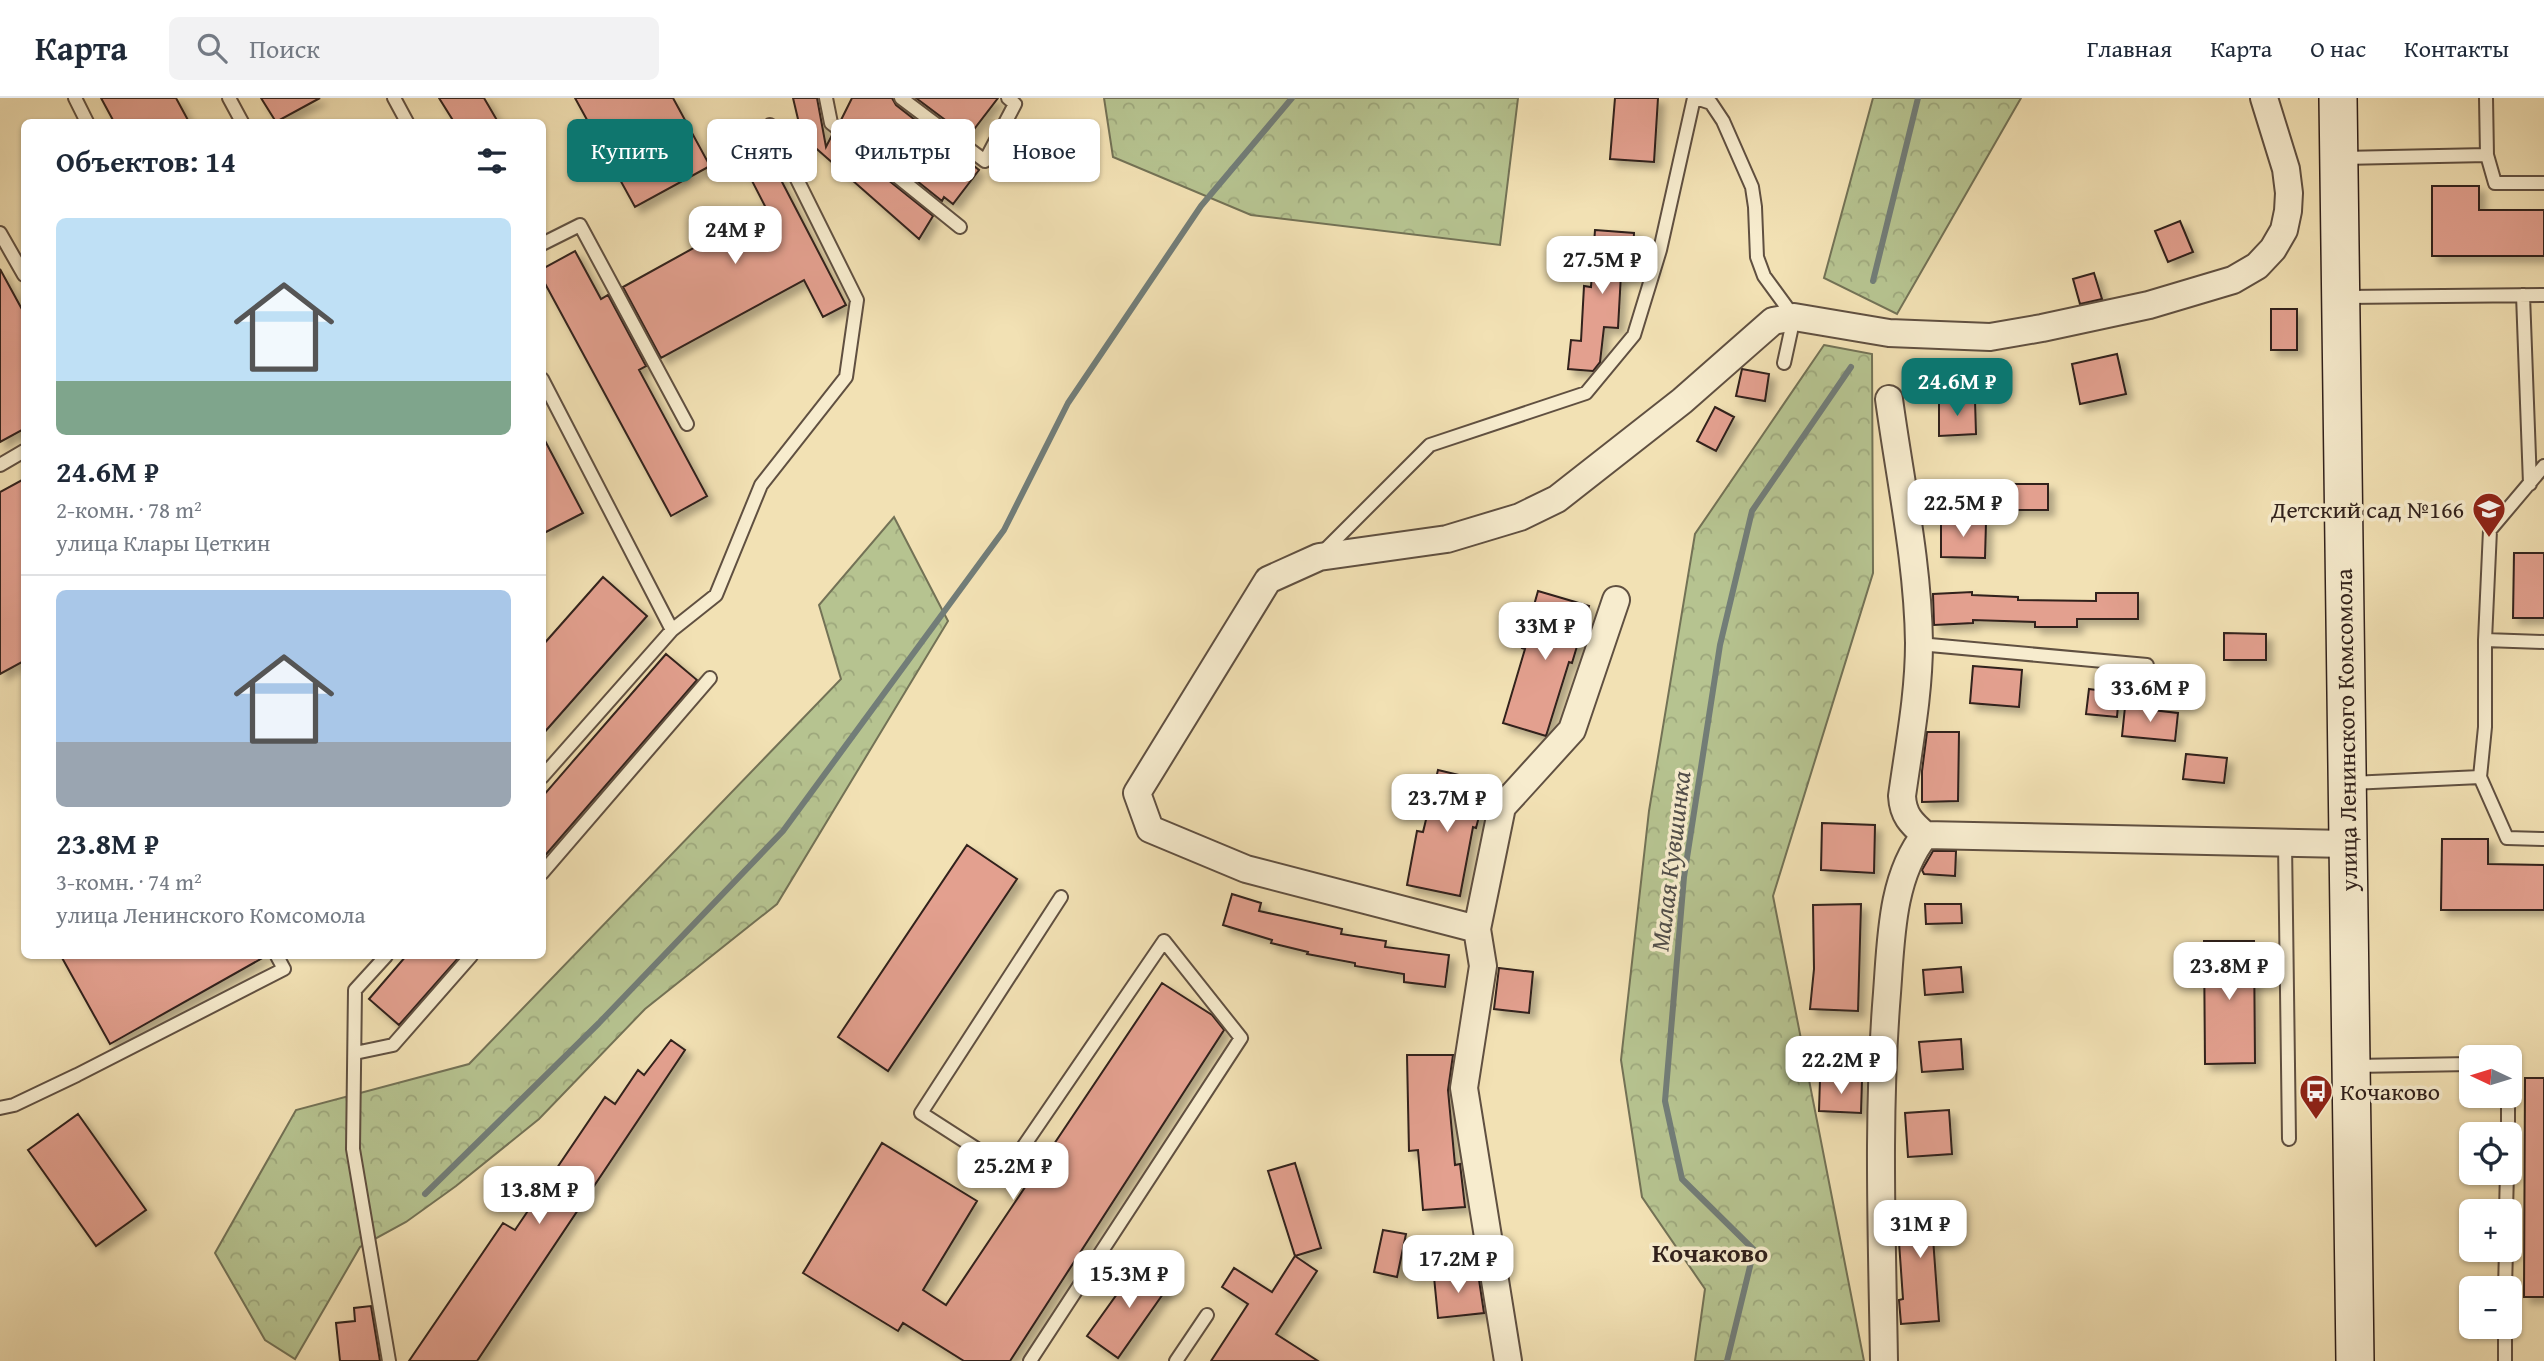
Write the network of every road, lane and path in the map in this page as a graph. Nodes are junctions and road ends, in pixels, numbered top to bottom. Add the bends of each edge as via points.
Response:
1 (75, 98) edge
2 (229, 98) edge
3 (394, 98) edge
4 (826, 98) edge
5 (901, 98) edge
6 (1695, 98) edge
7 (2264, 98) edge
8 (2338, 98) edge
9 (2486, 98) edge
10 (1013, 100) edge
11 (86, 119) edge
12 (240, 119) edge
13 (405, 119) edge
14 (2487, 155) junction
15 (2339, 158) junction
16 (799, 182) edge
17 (2544, 183) edge
18 (960, 227) dead end
19 (0, 233) edge
20 (546, 242) edge
21 (21, 270) edge
22 (2544, 295) edge
23 (2523, 296) junction
24 (2341, 297) junction
25 (1794, 317) junction
26 (1784, 363) dead end
27 (546, 387) edge
28 (1889, 399) dead end
29 (687, 424) dead end
30 (21, 453) edge
31 (0, 465) edge
32 (2544, 466) edge
33 (2530, 484) junction
34 (1319, 557) junction
35 (1616, 600) dead end
36 (672, 630) junction
37 (2485, 640) junction
38 (2544, 642) edge
39 (1919, 644) junction
40 (2147, 665) dead end
41 (710, 678) dead end
42 (546, 772) edge
43 (2480, 777) junction
44 (2347, 783) junction
45 (1903, 810) junction
46 (1925, 835) junction
47 (2544, 839) edge
48 (2285, 843) junction
49 (2347, 844) junction
50 (546, 868) edge
51 (1900, 885) junction
52 (1061, 897) dead end
53 (1477, 929) junction
54 (279, 959) edge
55 (383, 959) edge
56 (468, 959) edge
57 (355, 1053) junction
58 (2459, 1064) edge
59 (2351, 1066) junction
60 (0, 1108) edge
61 (2289, 1139) dead end
62 (1207, 1315) dead end
63 (2505, 1339) edge
64 (390, 1361) edge
65 (1030, 1361) edge
66 (1177, 1361) edge
67 (1508, 1361) edge
68 (1884, 1361) edge
69 (2355, 1361) edge
70 (2505, 1361) edge

1 - 11 lane
2 - 12 lane
3 - 13 lane
4 - 18 lane via 831,123
5 - 10 lane via 985,161
6 - 25 lane via 1711,103 1723,121 1752,187 1757,257 1763,276
6 - 34 lane via 1660,250 1634,335 1586,393 1430,445
7 - 25 street via 2286,169 2288,211 2273,249 2257,266 2233,280 2149,306 1990,337 1889,333
8 - 15 main road, улица Ленинского Комсомола
9 - 14 lane
14 - 15 lane
14 - 17 lane via 2495,183
15 - 24 main road, улица Ленинского Комсомола
16 - 36 lane via 857,300 846,377 761,485 716,595
19 - 21 lane
20 - 29 lane via 580,225
22 - 23 lane
23 - 24 lane
23 - 33 lane
24 - 44 main road, улица Ленинского Комсомола
25 - 26 lane
25 - 34 street via 1773,321 1682,401 1557,499 1520,517 1447,539
27 - 36 lane
28 - 39 street via 1917,596
30 - 31 lane
32 - 33 lane
33 - 37 lane via 2490,530
34 - 53 street via 1268,580 1137,793 1150,829 1246,869
35 - 53 street via 1572,730 1502,807
36 - 42 lane
37 - 38 lane
37 - 43 lane
39 - 40 lane
39 - 45 street
41 - 50 lane
43 - 44 lane
43 - 47 lane via 2507,838
44 - 49 main road, улица Ленинского Комсомола
45 - 46 street
45 - 51 street
46 - 48 street
46 - 51 street via 1915,847
48 - 49 street
48 - 61 lane
49 - 59 main road, улица Ленинского Комсомола
51 - 68 street via 1882,1057
52 - 65 lane via 921,1113 1008,1169 1164,941 1241,1038
53 - 67 street via 1483,966 1464,1088
54 - 60 lane via 284,969 77,1075
55 - 57 lane via 355,990
56 - 57 lane via 393,1045
57 - 64 lane via 353,1149
58 - 59 lane
59 - 69 main road, улица Ленинского Комсомола
62 - 66 lane
63 - 70 lane

